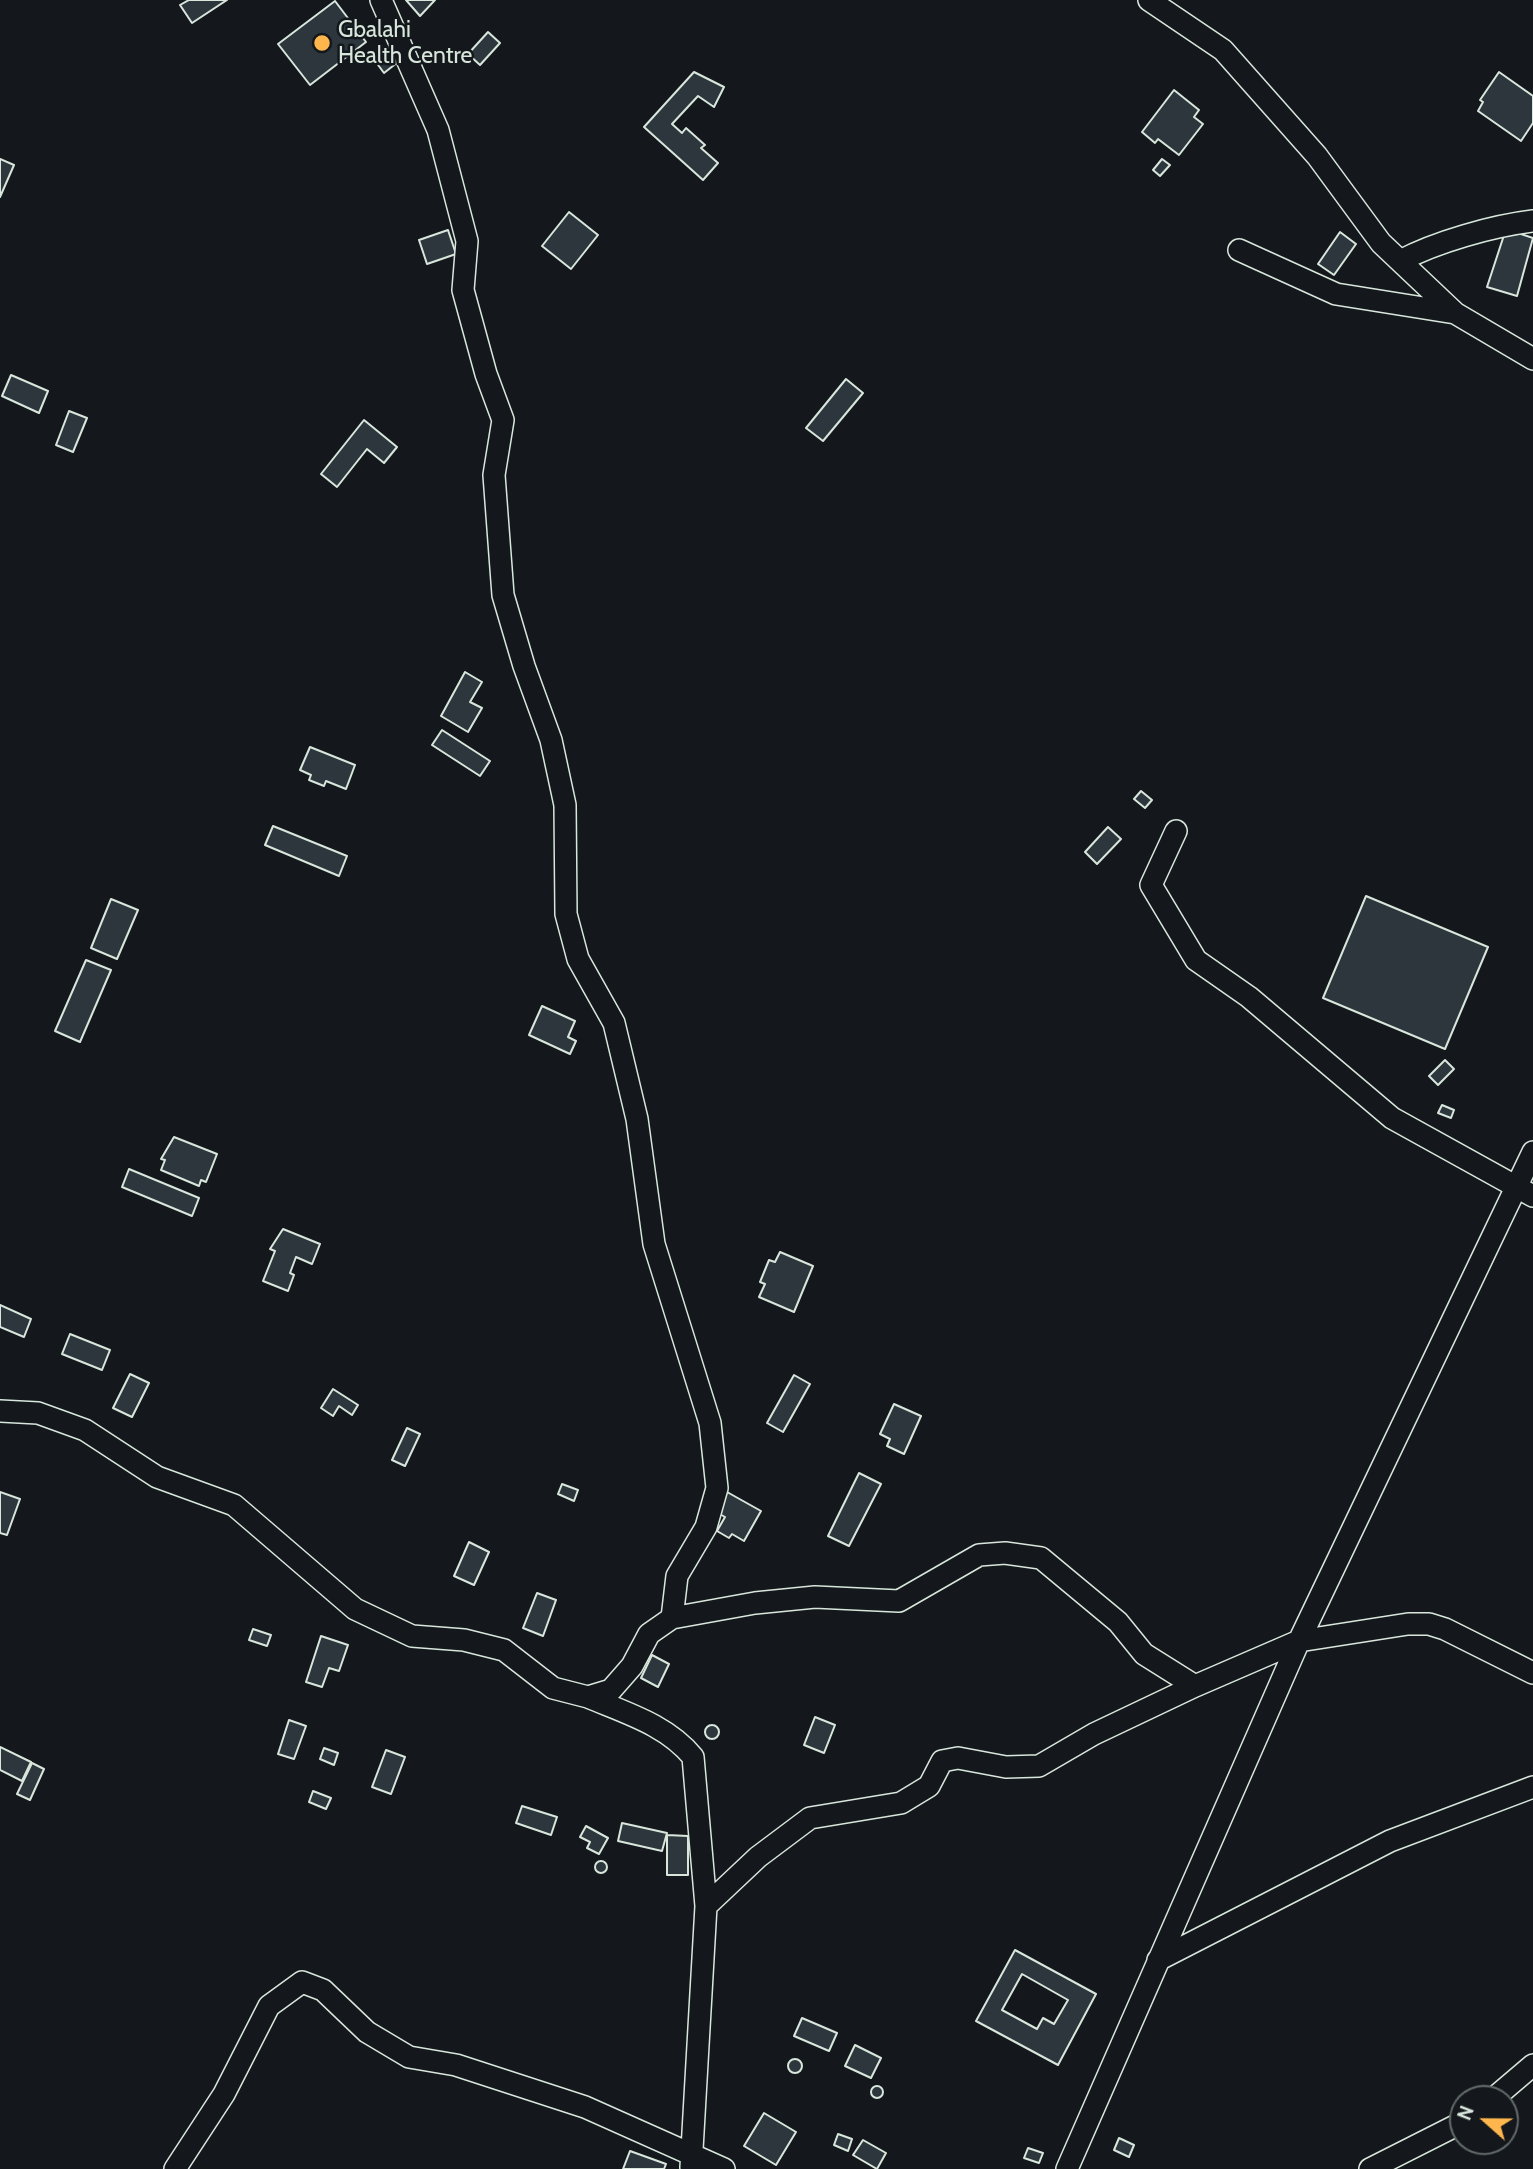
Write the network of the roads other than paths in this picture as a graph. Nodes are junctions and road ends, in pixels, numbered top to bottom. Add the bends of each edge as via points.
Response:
1 (382, 0) edge
2 (1149, 0) edge
3 (1533, 221) edge
4 (1240, 250) dead end
5 (1400, 261) junction
6 (1455, 313) junction
7 (1533, 359) edge
8 (1176, 831) dead end
9 (1533, 1152) edge
10 (1525, 1191) edge
11 (0, 1411) edge
12 (672, 1618) junction
13 (1299, 1641) junction
14 (1533, 1673) edge
15 (1195, 1686) junction
16 (588, 1697) junction
17 (1533, 1787) edge
18 (706, 1906) junction
19 (1158, 1960) junction
20 (1533, 2065) edge
21 (1509, 2085) edge
22 (1449, 2129) edge
23 (691, 2161) edge
24 (175, 2169) edge
25 (724, 2169) edge
26 (1067, 2169) edge
27 (1370, 2169) edge

1 - 12 street via 438,130 467,241 463,290 503,420 494,475 503,595 551,740 565,805 566,914 578,959 614,1023 637,1119 654,1244 710,1423 717,1489 706,1527 677,1576
2 - 5 street via 1223,50 1317,156 1381,243
3 - 5 street via 1426,247
4 - 6 street via 1335,294
5 - 6 street
6 - 7 street
8 - 10 street via 1151,885 1196,960 1249,997 1392,1118
9 - 10 street
10 - 13 street
11 - 16 street via 38,1413 85,1430 158,1477 234,1505 355,1609 412,1636 464,1640 504,1650 553,1688
12 - 15 street via 815,1597 899,1601 979,1555 1005,1553 1041,1558 1118,1622 1144,1654
12 - 16 street via 649,1634 611,1690
13 - 14 street via 1429,1624
13 - 15 street
13 - 19 street
15 - 18 street via 1039,1766 1006,1767 958,1758 942,1761 929,1786 901,1803 810,1818 758,1857
16 - 18 street via 650,1723 680,1742 693,1757
17 - 19 street via 1390,1841
18 - 23 street
19 - 26 street
20 - 21 street
22 - 27 street
23 - 24 street via 585,2107 456,2065 409,2057 367,2032 323,1990 302,1982 269,2006 224,2094
23 - 25 street

